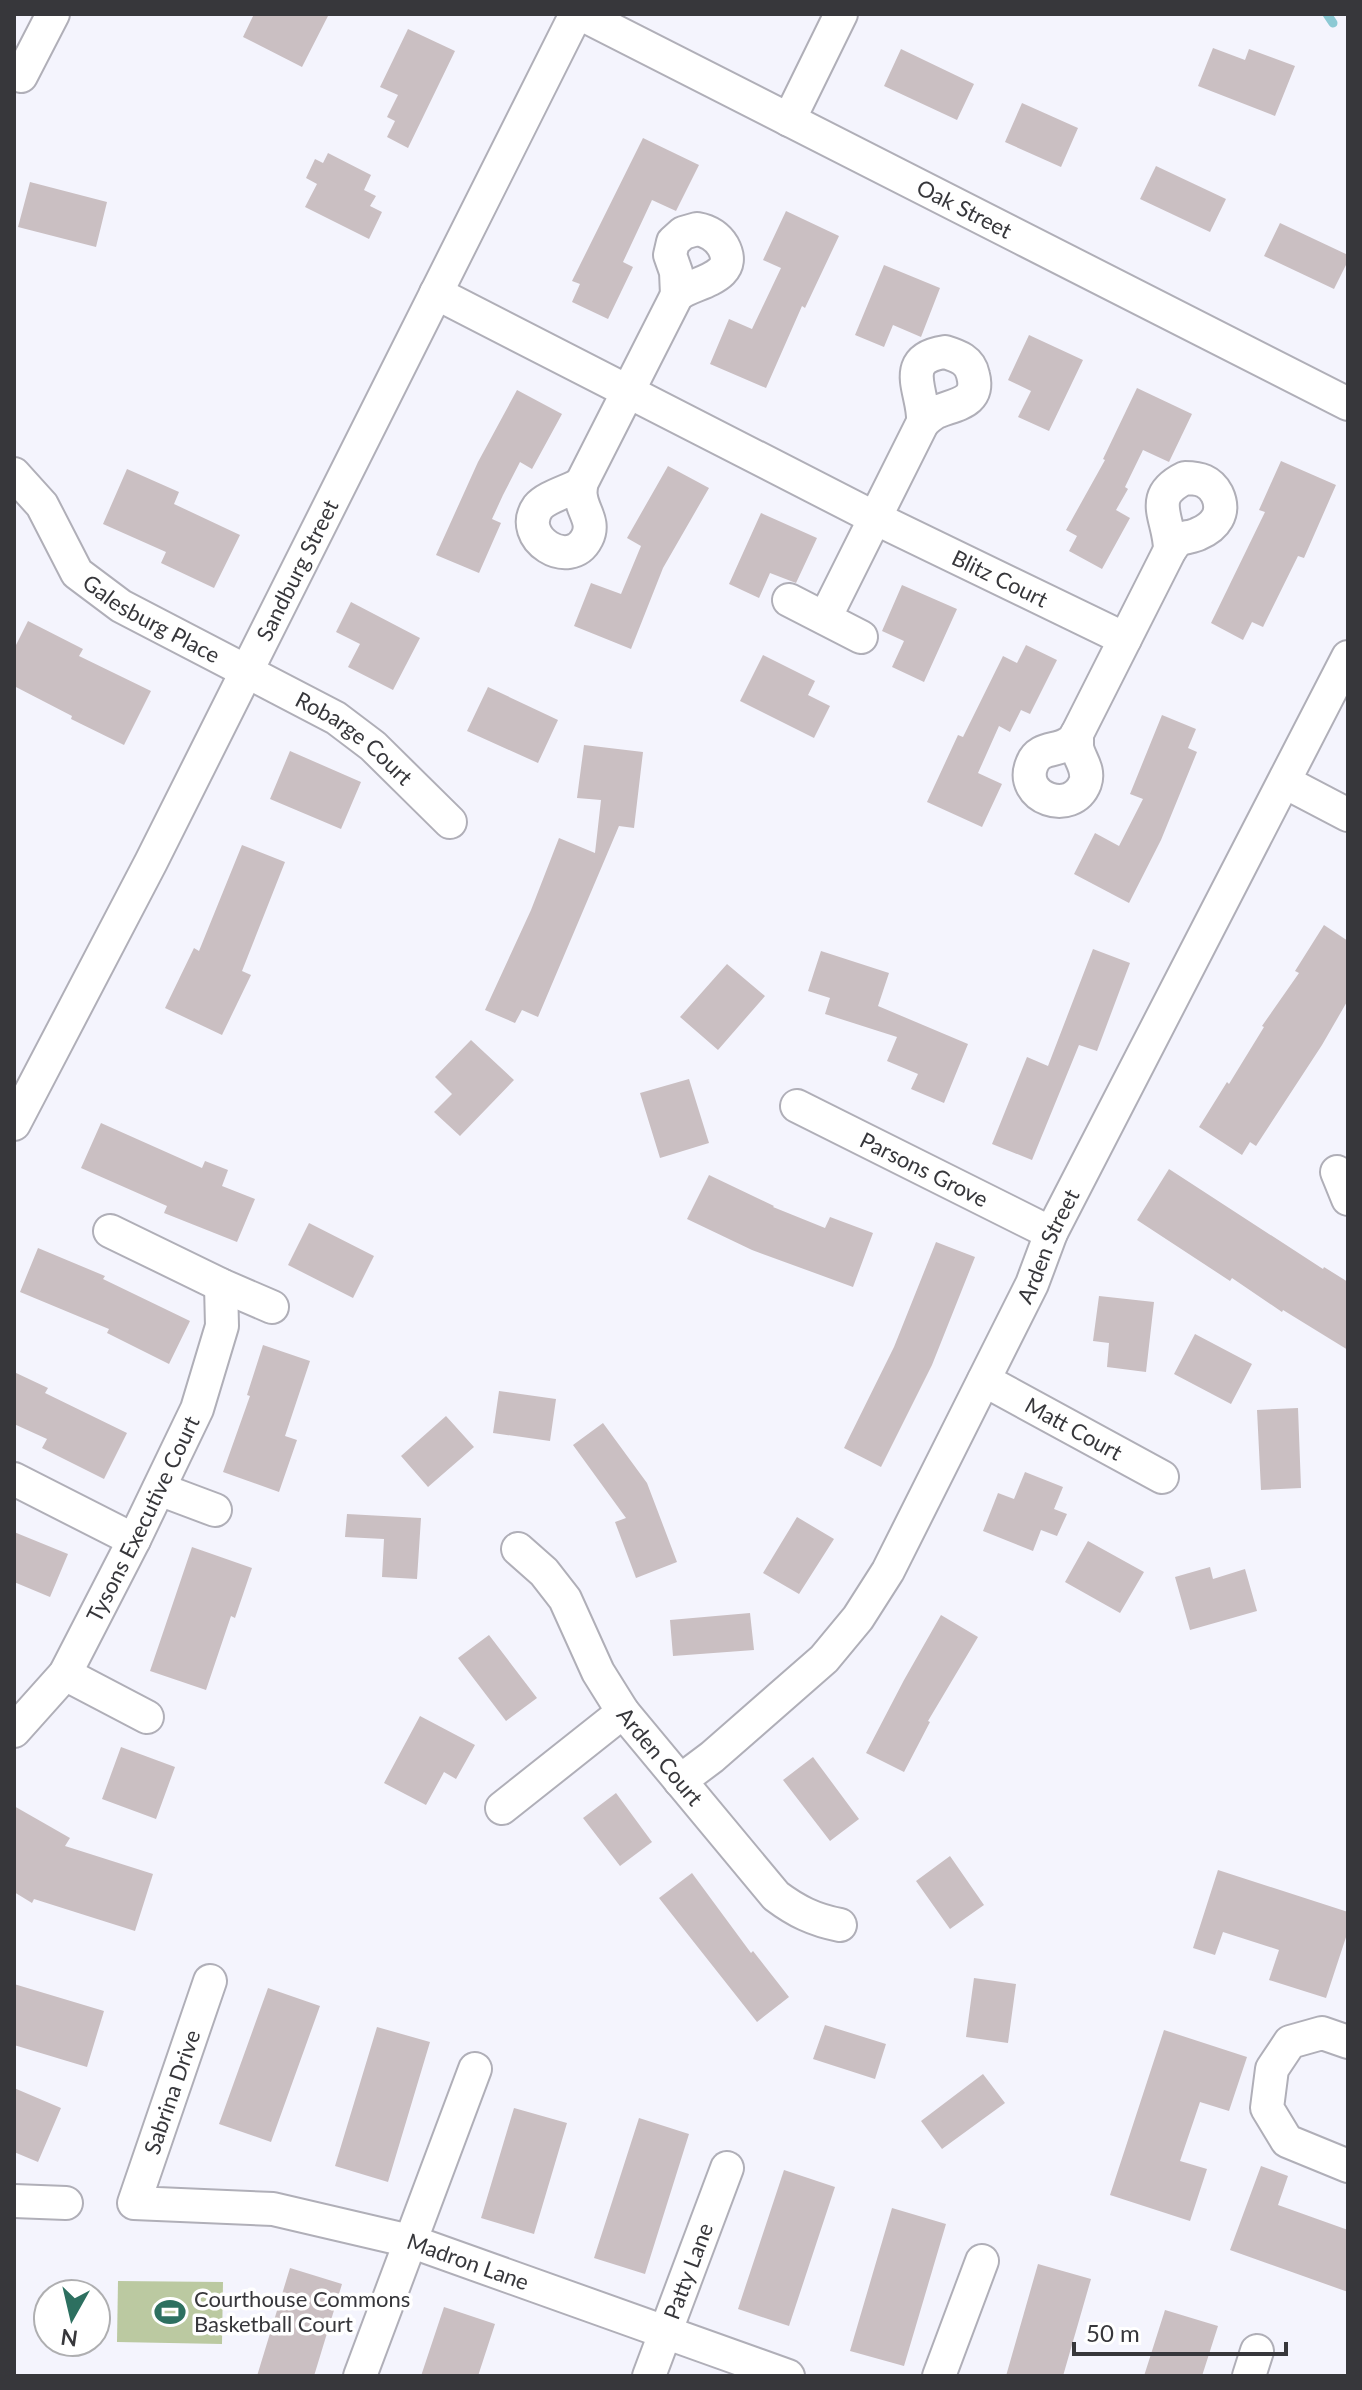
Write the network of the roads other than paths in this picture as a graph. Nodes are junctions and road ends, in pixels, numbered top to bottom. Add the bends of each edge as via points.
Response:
1 (53, 14) edge
2 (578, 14) edge
3 (841, 14) edge
4 (21, 76) dead end
5 (789, 120) junction
6 (436, 293) junction
7 (677, 295) dead end
8 (628, 392) junction
9 (1348, 404) edge
10 (923, 422) dead end
11 (14, 474) edge
12 (581, 484) dead end
13 (875, 518) junction
14 (1170, 550) dead end
15 (789, 600) dead end
16 (825, 618) junction
17 (861, 637) dead end
18 (1125, 639) junction
19 (1348, 657) edge
20 (247, 670) junction
21 (1077, 734) dead end
22 (1285, 782) junction
23 (1348, 815) edge
24 (450, 822) dead end
25 (797, 1106) dead end
26 (14, 1124) edge
27 (110, 1231) dead end
28 (1051, 1233) junction
29 (221, 1285) junction
30 (272, 1307) dead end
31 (984, 1380) junction
32 (1162, 1477) dead end
33 (14, 1479) edge
34 (159, 1489) junction
35 (215, 1510) dead end
36 (134, 1540) junction
37 (518, 1549) dead end
38 (65, 1674) junction
39 (623, 1712) junction
40 (147, 1717) dead end
41 (14, 1731) edge
42 (680, 1781) junction
43 (502, 1808) dead end
44 (840, 1925) dead end
45 (210, 1981) dead end
46 (1348, 2042) edge
47 (475, 2069) dead end
48 (1348, 2166) edge
49 (727, 2168) dead end
50 (14, 2201) edge
51 (66, 2203) dead end
52 (134, 2203) joint
53 (410, 2241) junction
54 (982, 2261) dead end
55 (666, 2331) junction
56 (360, 2376) edge
57 (649, 2376) edge
58 (788, 2376) edge
59 (939, 2376) edge

1 - 4 street
2 - 5 street, Oak Street
2 - 6 street, Sandburg Street
3 - 5 street
5 - 9 street, Oak Street
6 - 8 street, Blitz Court
6 - 20 street, Sandburg Street
7 - 8 street
8 - 12 street
8 - 13 street, Blitz Court
10 - 13 street
11 - 20 street, Galesburg Place via 42,505 77,573 121,606
13 - 16 street
13 - 18 street, Blitz Court
14 - 18 street
15 - 16 street
16 - 17 street
18 - 21 street
19 - 22 street, Arden Street
20 - 24 street, Robarge Court via 336,718 373,746
20 - 26 street, Sandburg Street
22 - 23 street
22 - 28 street, Arden Street
25 - 28 street, Parsons Grove
27 - 29 street
28 - 31 street, Arden Street
29 - 30 street
29 - 34 street, Tysons Executive Court via 222,1326 197,1409
31 - 32 street, Matt Court
31 - 42 street, Arden Street via 888,1571 858,1618 824,1659
33 - 36 street
34 - 35 street
34 - 36 street, Tysons Executive Court
36 - 38 street, Tysons Executive Court
37 - 39 street, Arden Court via 565,1599
38 - 40 street
38 - 41 street, Tysons Executive Court
39 - 42 street, Arden Court
39 - 43 street
42 - 44 street, Arden Court via 776,1896 799,1912
45 - 52 street, Sabrina Drive
46 - 48 street via 1322,2033 1290,2042 1272,2069 1267,2108 1287,2141
47 - 53 street
49 - 55 street, Patty Lane
50 - 51 street
52 - 53 street, Madron Lane via 273,2209
53 - 55 street, Madron Lane
53 - 56 street
54 - 59 street
55 - 57 street, Patty Lane
55 - 58 street, Madron Lane

